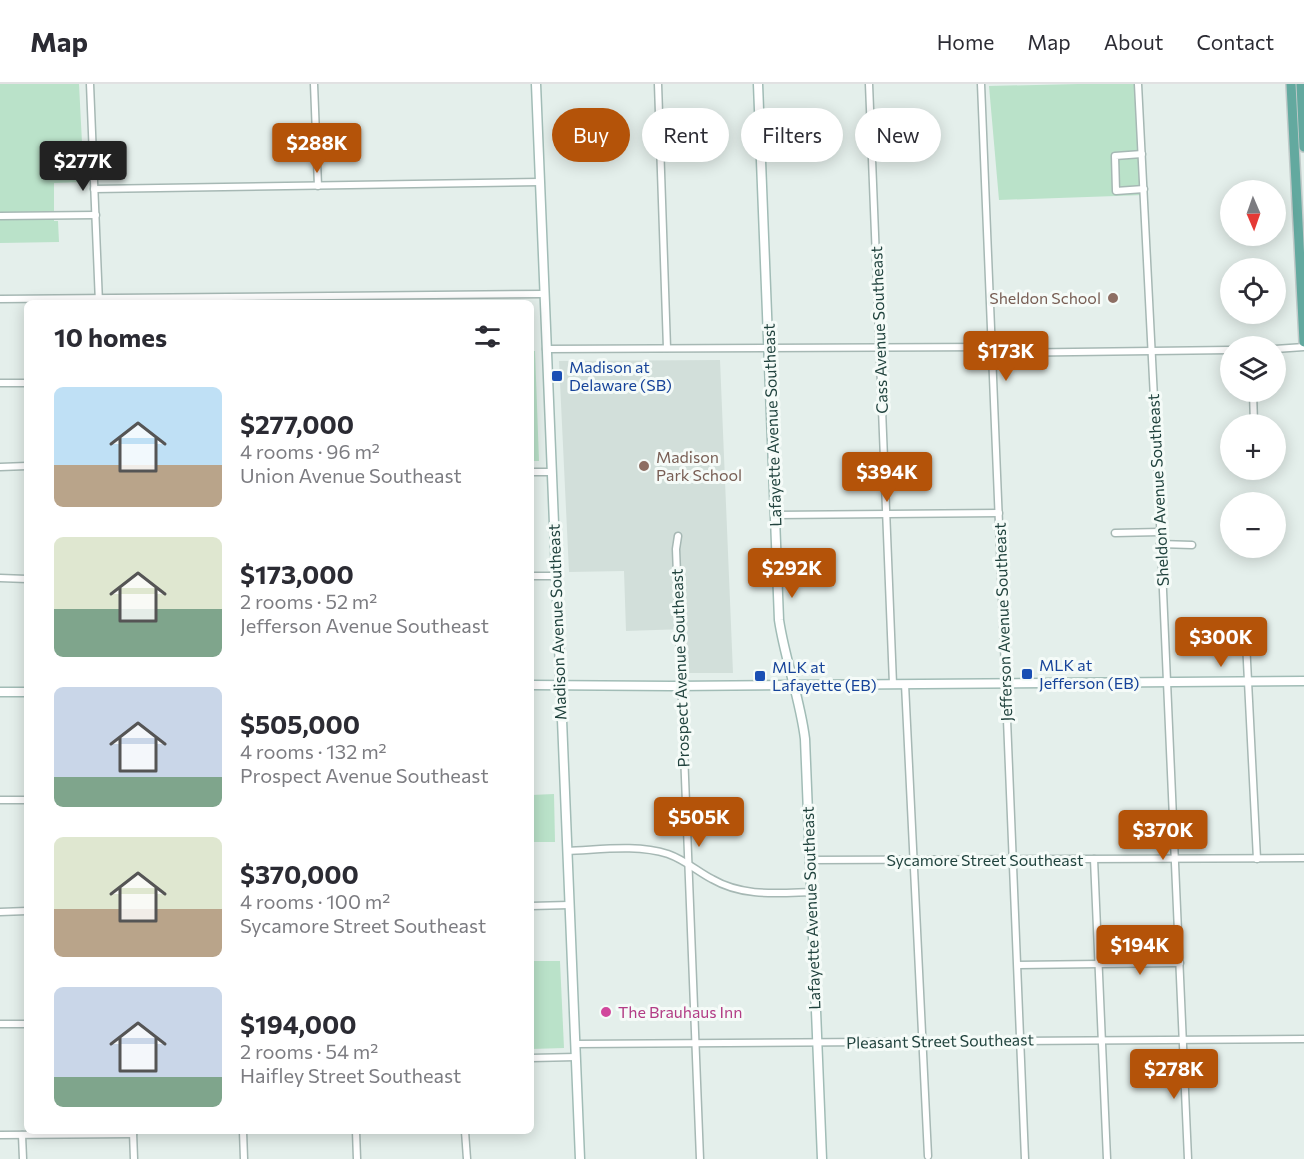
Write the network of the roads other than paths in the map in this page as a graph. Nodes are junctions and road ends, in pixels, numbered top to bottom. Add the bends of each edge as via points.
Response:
1 (90, 84) edge
2 (314, 84) edge
3 (536, 84) edge
4 (658, 84) edge
5 (758, 84) edge
6 (869, 84) edge
7 (981, 84) edge
8 (1138, 84) edge
9 (1291, 84) edge
10 (1301, 84) edge
11 (1300, 123) edge
12 (1304, 147) edge
13 (1142, 154) junction
14 (540, 182) junction
15 (318, 186) junction
16 (94, 189) junction
17 (1144, 189) junction
18 (96, 215) junction
19 (0, 216) edge
20 (1301, 234) edge
21 (544, 294) junction
22 (0, 299) edge
23 (49, 300) edge
24 (98, 300) edge
25 (162, 300) edge
26 (1304, 342) edge
27 (880, 347) junction
28 (1304, 347) edge
29 (667, 348) junction
30 (1286, 348) edge
31 (546, 349) junction
32 (769, 349) junction
33 (993, 350) junction
34 (1151, 350) junction
35 (1220, 350) edge
36 (0, 383) edge
37 (24, 383) edge
38 (0, 466) edge
39 (24, 466) edge
40 (534, 472) edge
41 (550, 472) junction
42 (999, 513) junction
43 (775, 514) junction
44 (887, 515) junction
45 (1160, 532) junction
46 (1115, 533) dead end
47 (678, 536) dead end
48 (1160, 544) junction
49 (1192, 545) dead end
50 (534, 576) edge
51 (555, 576) junction
52 (0, 578) edge
53 (24, 579) edge
54 (1245, 622) dead end
55 (1167, 681) junction
56 (1248, 681) junction
57 (1304, 681) edge
58 (1006, 682) junction
59 (893, 684) junction
60 (905, 684) junction
61 (560, 685) junction
62 (793, 685) junction
63 (534, 686) edge
64 (681, 686) junction
65 (0, 692) edge
66 (24, 692) edge
67 (0, 800) edge
68 (24, 800) edge
69 (567, 851) junction
70 (1175, 858) junction
71 (1304, 858) edge
72 (1094, 859) junction
73 (1257, 859) junction
74 (810, 860) junction
75 (1013, 860) junction
76 (914, 861) junction
77 (688, 862) junction
78 (811, 892) junction
79 (569, 905) junction
80 (534, 906) edge
81 (24, 911) edge
82 (0, 912) edge
83 (1180, 963) junction
84 (1099, 964) junction
85 (1018, 965) junction
86 (0, 1024) edge
87 (24, 1024) edge
88 (1183, 1039) junction
89 (1304, 1039) edge
90 (1020, 1040) junction
91 (1102, 1040) junction
92 (923, 1041) junction
93 (695, 1042) junction
94 (816, 1042) junction
95 (576, 1044) junction
96 (534, 1058) edge
97 (576, 1058) junction
98 (59, 1134) edge
99 (133, 1134) edge
100 (243, 1134) edge
101 (356, 1134) edge
102 (465, 1134) edge
103 (22, 1135) junction
104 (0, 1136) edge
105 (928, 1156) dead end
106 (23, 1159) edge
107 (134, 1159) edge
108 (244, 1159) edge
109 (357, 1159) edge
110 (467, 1159) edge
111 (580, 1159) edge
112 (700, 1159) edge
113 (822, 1159) edge
114 (1025, 1159) edge
115 (1107, 1159) edge
116 (1188, 1159) edge

1 - 16 street
2 - 15 street
3 - 14 street, Madison Avenue Southeast
4 - 29 street
5 - 32 street, Lafayette Avenue Southeast
6 - 27 street, Cass Avenue Southeast
7 - 33 street, Jefferson Avenue Southeast
8 - 13 street, Sheldon Avenue Southeast
9 - 11 main road
10 - 11 main road
11 - 12 main road
11 - 20 main road
13 - 17 street, Sheldon Avenue Southeast
13 - 17 street via 1115,156 1116,191
14 - 15 street
14 - 21 street, Madison Avenue Southeast
15 - 16 street
16 - 18 street
17 - 34 street, Sheldon Avenue Southeast
18 - 19 street
18 - 24 street
20 - 26 main road
21 - 25 street
21 - 31 street, Madison Avenue Southeast
22 - 23 street
27 - 32 street
27 - 33 street
27 - 44 street, Cass Avenue Southeast
28 - 30 street
29 - 31 street
29 - 32 street
31 - 41 street, Madison Avenue Southeast
32 - 43 street, Lafayette Avenue Southeast
33 - 34 street
33 - 42 street, Jefferson Avenue Southeast
34 - 35 street
34 - 45 street, Sheldon Avenue Southeast
36 - 37 street
38 - 39 street
40 - 41 street
41 - 51 street, Madison Avenue Southeast
42 - 44 street
42 - 58 street, Jefferson Avenue Southeast
43 - 44 street
43 - 62 street, Lafayette Avenue Southeast via 779,620
44 - 59 street, Cass Avenue Southeast
45 - 46 street
45 - 48 street, Sheldon Avenue Southeast
47 - 64 street, Prospect Avenue Southeast
48 - 49 street
48 - 55 street, Sheldon Avenue Southeast
50 - 51 street
51 - 61 street, Madison Avenue Southeast
52 - 53 street
54 - 56 street
55 - 56 street
55 - 58 street
55 - 70 street, Sheldon Avenue Southeast
56 - 57 street
56 - 73 street
58 - 60 street
58 - 75 street, Jefferson Avenue Southeast
59 - 60 street
59 - 62 street
60 - 76 street
61 - 63 street
61 - 64 street
61 - 69 street, Madison Avenue Southeast
62 - 64 street
62 - 74 street, Lafayette Avenue Southeast via 805,739
64 - 77 street, Prospect Avenue Southeast
65 - 66 street
67 - 68 street
69 - 77 street via 646,850
69 - 79 street, Madison Avenue Southeast
70 - 72 street, Sycamore Street Southeast
70 - 73 street, Sycamore Street Southeast
70 - 83 street, Sheldon Avenue Southeast
71 - 73 street, Sycamore Street Southeast
72 - 75 street, Sycamore Street Southeast
72 - 84 street
74 - 76 street, Sycamore Street Southeast
74 - 78 street, Lafayette Avenue Southeast
75 - 76 street, Sycamore Street Southeast
75 - 85 street, Jefferson Avenue Southeast
76 - 92 street
77 - 78 street via 711,879 738,890
77 - 93 street, Prospect Avenue Southeast
78 - 94 street, Lafayette Avenue Southeast
79 - 80 street
79 - 95 street, Madison Avenue Southeast
81 - 82 street
83 - 84 street
83 - 88 street, Sheldon Avenue Southeast
84 - 85 street
84 - 91 street
85 - 90 street, Jefferson Avenue Southeast
86 - 87 street
88 - 89 street, Pleasant Street Southeast
88 - 91 street, Pleasant Street Southeast
88 - 116 street, Sheldon Avenue Southeast
90 - 91 street, Pleasant Street Southeast
90 - 92 street, Pleasant Street Southeast
90 - 114 street, Jefferson Avenue Southeast
91 - 115 street
92 - 94 street, Pleasant Street Southeast
92 - 105 street
93 - 94 street, Pleasant Street Southeast
93 - 95 street, Pleasant Street Southeast
93 - 112 street, Prospect Avenue Southeast
94 - 113 street, Lafayette Avenue Southeast
95 - 97 street, Madison Avenue Southeast
96 - 97 street
97 - 111 street, Madison Avenue Southeast
98 - 103 street
99 - 107 street
100 - 108 street
101 - 109 street
102 - 110 street
103 - 104 street
103 - 106 street

